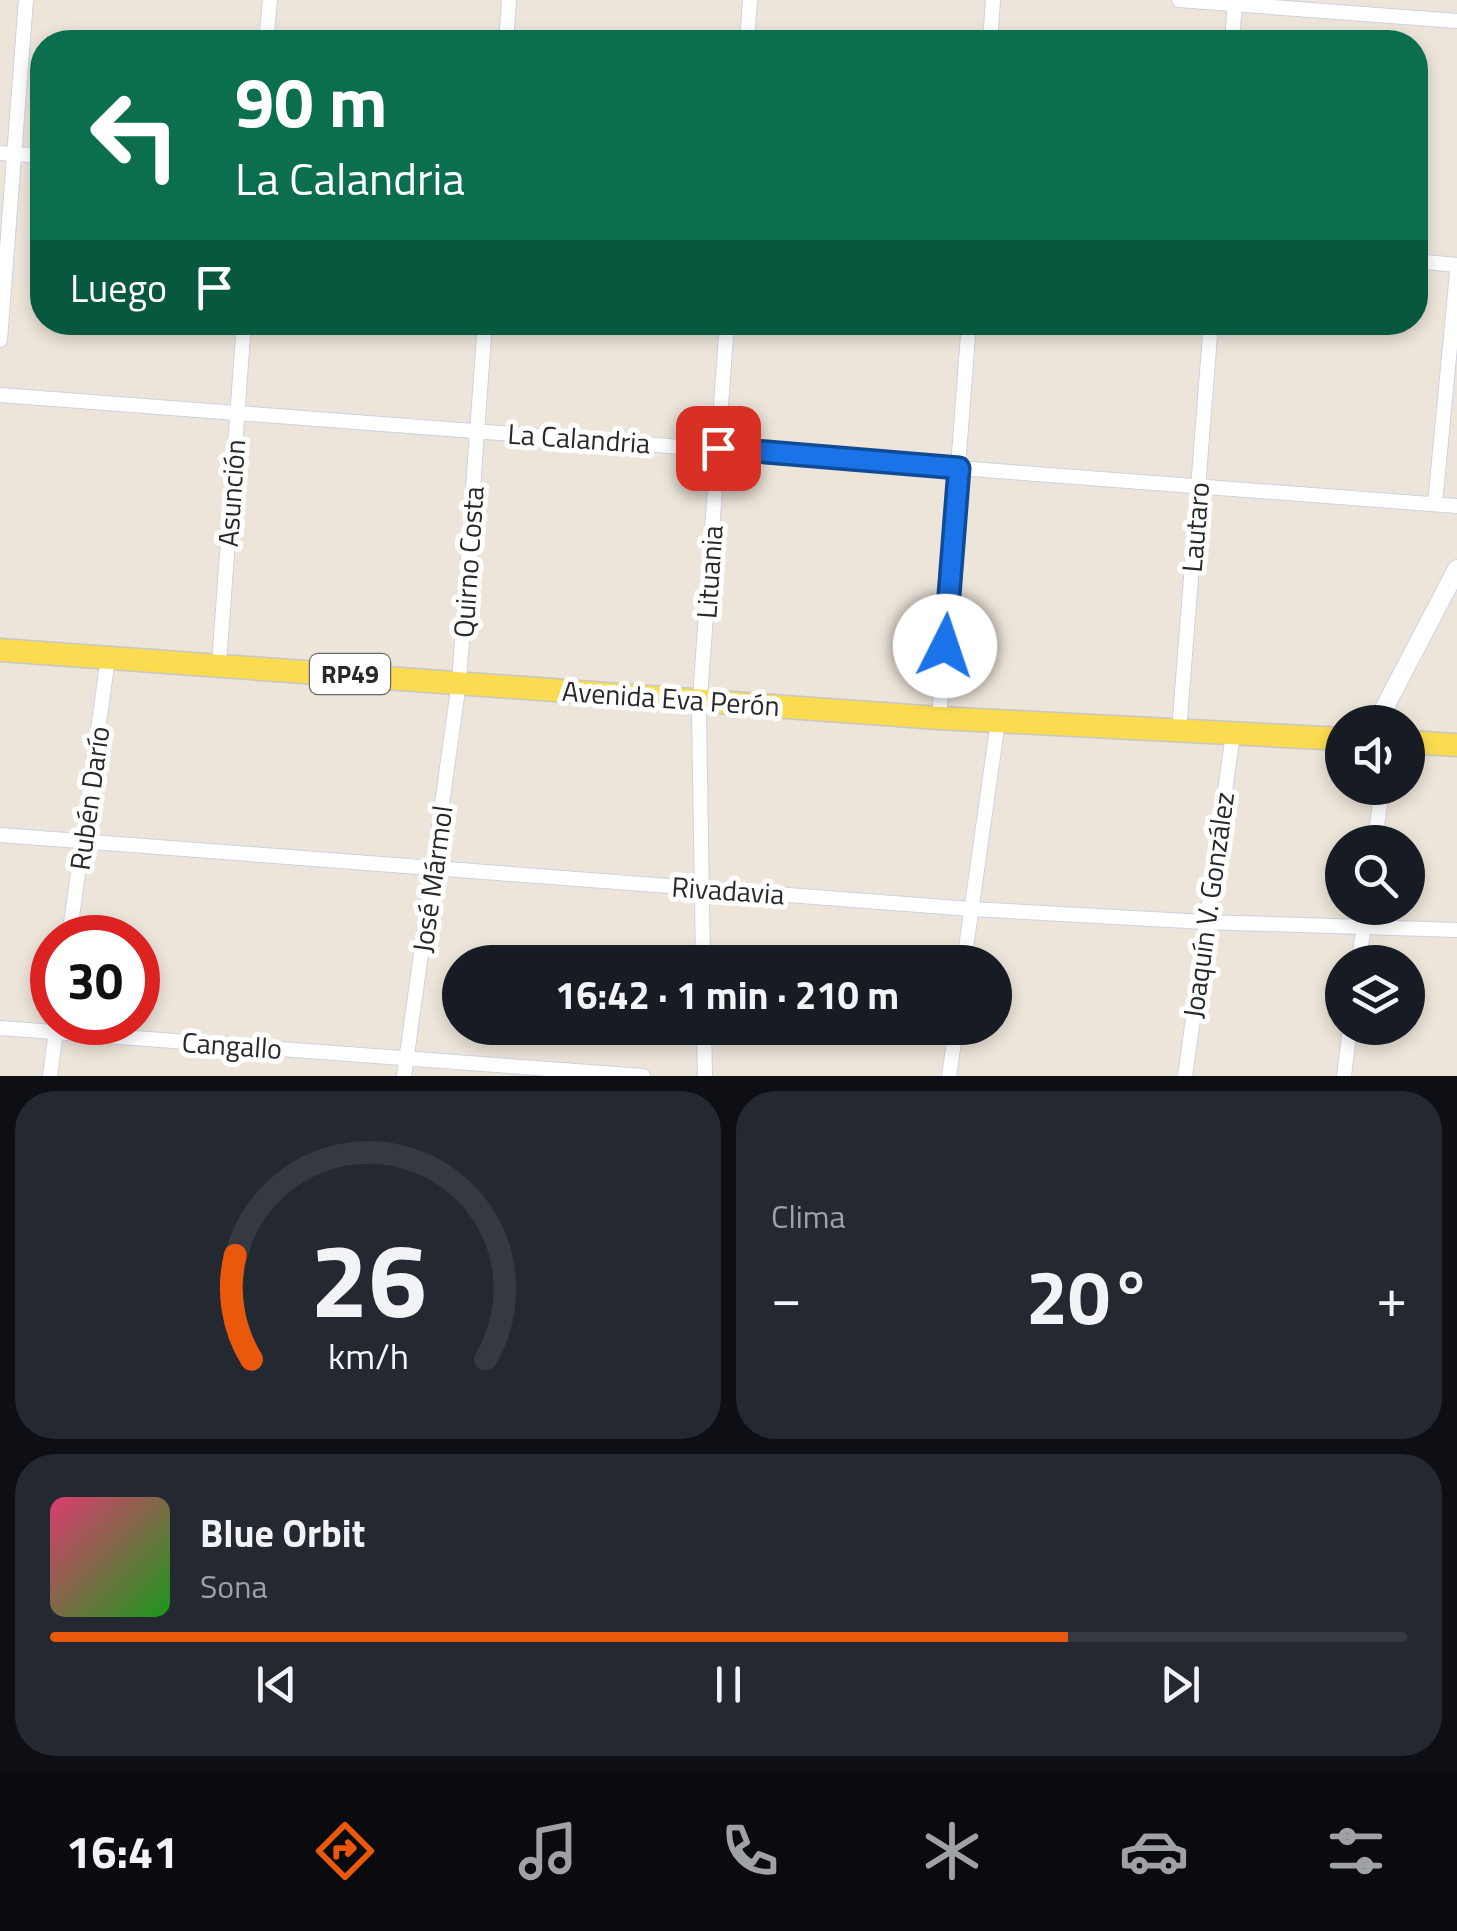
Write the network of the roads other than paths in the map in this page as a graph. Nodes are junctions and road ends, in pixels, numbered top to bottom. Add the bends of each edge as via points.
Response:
1 (26, 0) edge
2 (270, 0) edge
3 (509, 0) edge
4 (750, 0) edge
5 (993, 0) edge
6 (1179, 0) edge
7 (1235, 2) edge
8 (1457, 21) edge
9 (267, 30) edge
10 (507, 30) edge
11 (748, 30) edge
12 (991, 30) edge
13 (1233, 30) edge
14 (8, 154) edge
15 (1428, 263) edge
16 (1457, 265) edge
17 (1457, 273) edge
18 (243, 335) edge
19 (485, 335) edge
20 (726, 335) edge
21 (968, 335) edge
22 (1210, 335) edge
23 (0, 340) edge
24 (0, 395) edge
25 (237, 412) junction
26 (477, 430) junction
27 (718, 448) junction
28 (959, 468) junction
29 (1198, 488) junction
30 (1435, 504) junction
31 (1457, 506) edge
32 (1456, 574) edge
33 (0, 650) edge
34 (108, 658) junction
35 (218, 664) junction
36 (460, 682) junction
37 (700, 701) junction
38 (1387, 705) edge
39 (939, 718) junction
40 (998, 721) junction
41 (1179, 731) junction
42 (1233, 734) junction
43 (1325, 738) edge
44 (1425, 743) edge
45 (1457, 744) edge
46 (0, 835) edge
47 (83, 842) junction
48 (433, 870) junction
49 (701, 888) junction
50 (971, 909) junction
51 (72, 915) edge
52 (1205, 922) junction
53 (1325, 924) edge
54 (1364, 925) joint
55 (1457, 930) edge
56 (703, 945) edge
57 (966, 945) edge
58 (1361, 945) edge
59 (30, 1027) edge
60 (0, 1028) edge
61 (160, 1036) edge
62 (54, 1045) edge
63 (704, 1045) edge
64 (954, 1045) edge
65 (1348, 1045) edge
66 (406, 1059) junction
67 (50, 1076) edge
68 (404, 1076) edge
69 (643, 1076) edge
70 (705, 1076) edge
71 (949, 1076) edge
72 (1185, 1076) edge
73 (1344, 1076) edge

1 - 14 street
2 - 9 street
3 - 10 street
4 - 11 street
5 - 12 street
6 - 7 street
7 - 8 street
7 - 13 street
14 - 23 street
15 - 16 street
17 - 30 street
18 - 25 street, Asunción
19 - 26 street, Quirno Costa
20 - 27 street, Lituania
21 - 28 street
22 - 29 street, Lautaro
24 - 25 street, La Calandria
25 - 26 street, La Calandria
25 - 35 street, Asunción
26 - 27 street, La Calandria
26 - 36 street, Quirno Costa
27 - 28 street, La Calandria
27 - 37 street, Lituania
28 - 29 street, La Calandria
28 - 39 street
29 - 30 street, La Calandria
29 - 41 street, Lautaro
30 - 31 street, La Calandria
32 - 38 street
33 - 34 main road, Avenida Eva Perón / RP49
34 - 35 main road, Avenida Eva Perón / RP49
34 - 47 street, Rubén Darío
35 - 36 main road, Avenida Eva Perón / RP49
36 - 37 main road, Avenida Eva Perón / RP49
36 - 48 street, José Mármol
37 - 39 main road, Avenida Eva Perón / RP49
37 - 49 street, Lituania
39 - 40 main road, Avenida Eva Perón / RP49
40 - 41 main road, Avenida Eva Perón / RP49
40 - 50 street
41 - 42 main road, Avenida Eva Perón / RP49
42 - 43 main road, Avenida Eva Perón / RP49
42 - 52 street, Joaquín V. González
44 - 45 main road
46 - 47 street, Rivadavia
47 - 48 street, Rivadavia
47 - 51 street, Rubén Darío
48 - 49 street, Rivadavia
48 - 66 street, José Mármol
49 - 50 street, Rivadavia
49 - 56 street, Lituania
50 - 52 street, Rivadavia
50 - 57 street
52 - 53 street, Rivadavia
52 - 72 street, Joaquín V. González
54 - 55 street, Rivadavia
54 - 58 street
59 - 60 street, Cangallo
61 - 66 street, Cangallo
62 - 67 street
63 - 70 street
64 - 71 street
65 - 73 street
66 - 68 street, José Mármol
66 - 69 street, Cangallo

